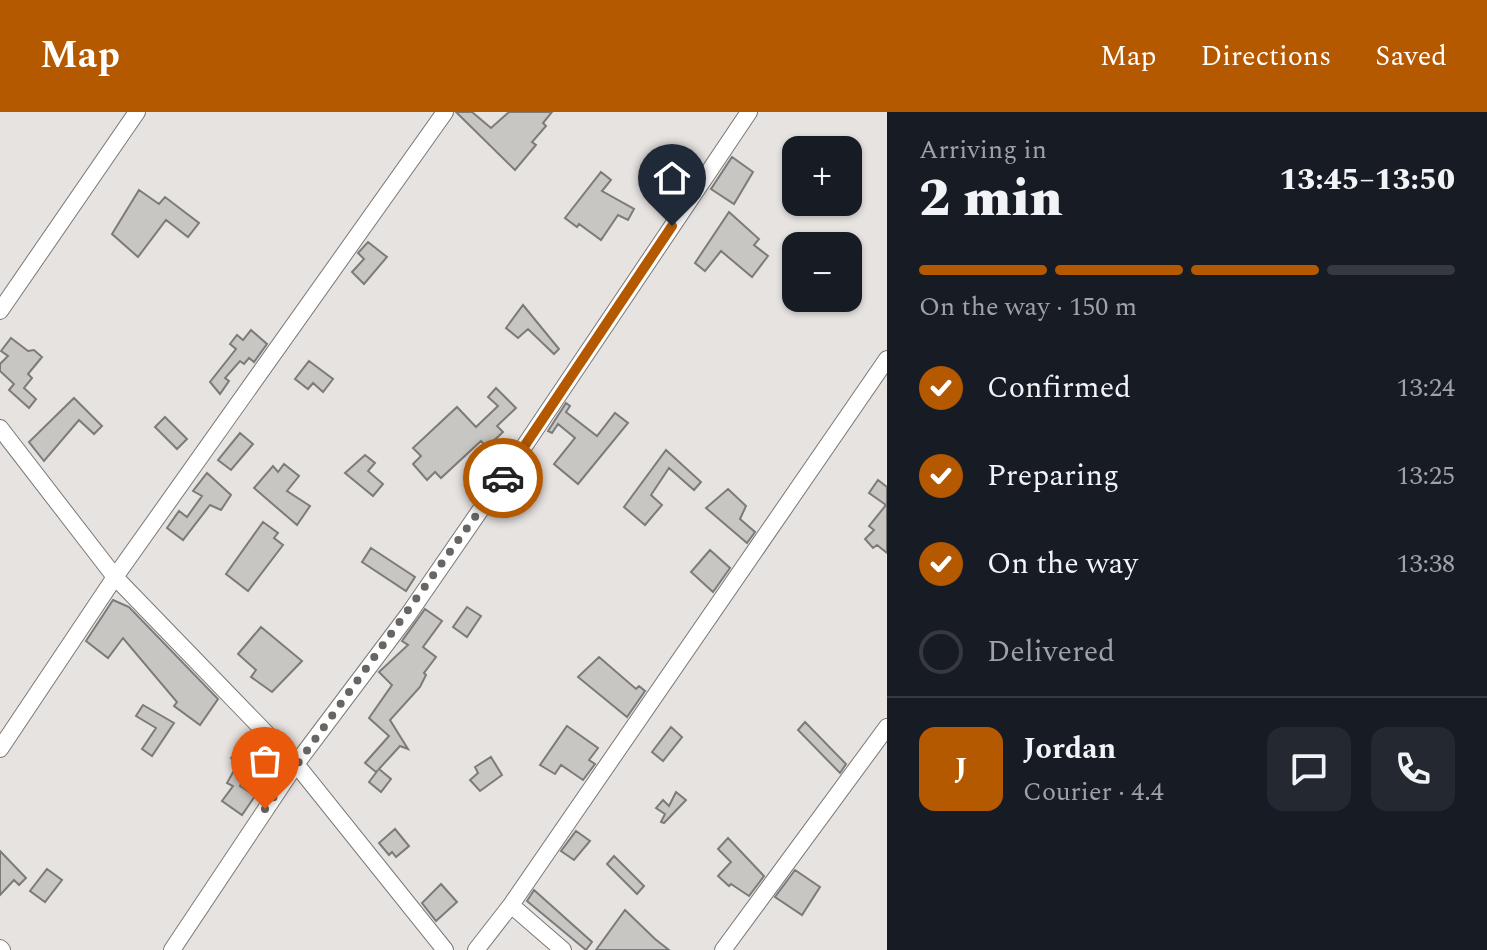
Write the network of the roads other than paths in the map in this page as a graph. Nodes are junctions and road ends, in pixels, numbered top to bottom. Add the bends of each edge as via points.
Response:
1 (137, 112) edge
2 (445, 112) edge
3 (749, 112) edge
4 (0, 311) edge
5 (887, 359) edge
6 (0, 428) edge
7 (115, 577) junction
8 (887, 727) edge
9 (0, 749) edge
10 (296, 764) junction
11 (511, 905) junction
12 (172, 950) edge
13 (445, 950) edge
14 (476, 950) edge
15 (563, 950) edge
16 (723, 950) edge

1 - 4 street
2 - 7 street
3 - 10 street via 425,590
5 - 11 street
6 - 7 street
7 - 9 street
7 - 10 street
8 - 16 street
10 - 12 street
10 - 13 street
11 - 14 street
11 - 15 street

